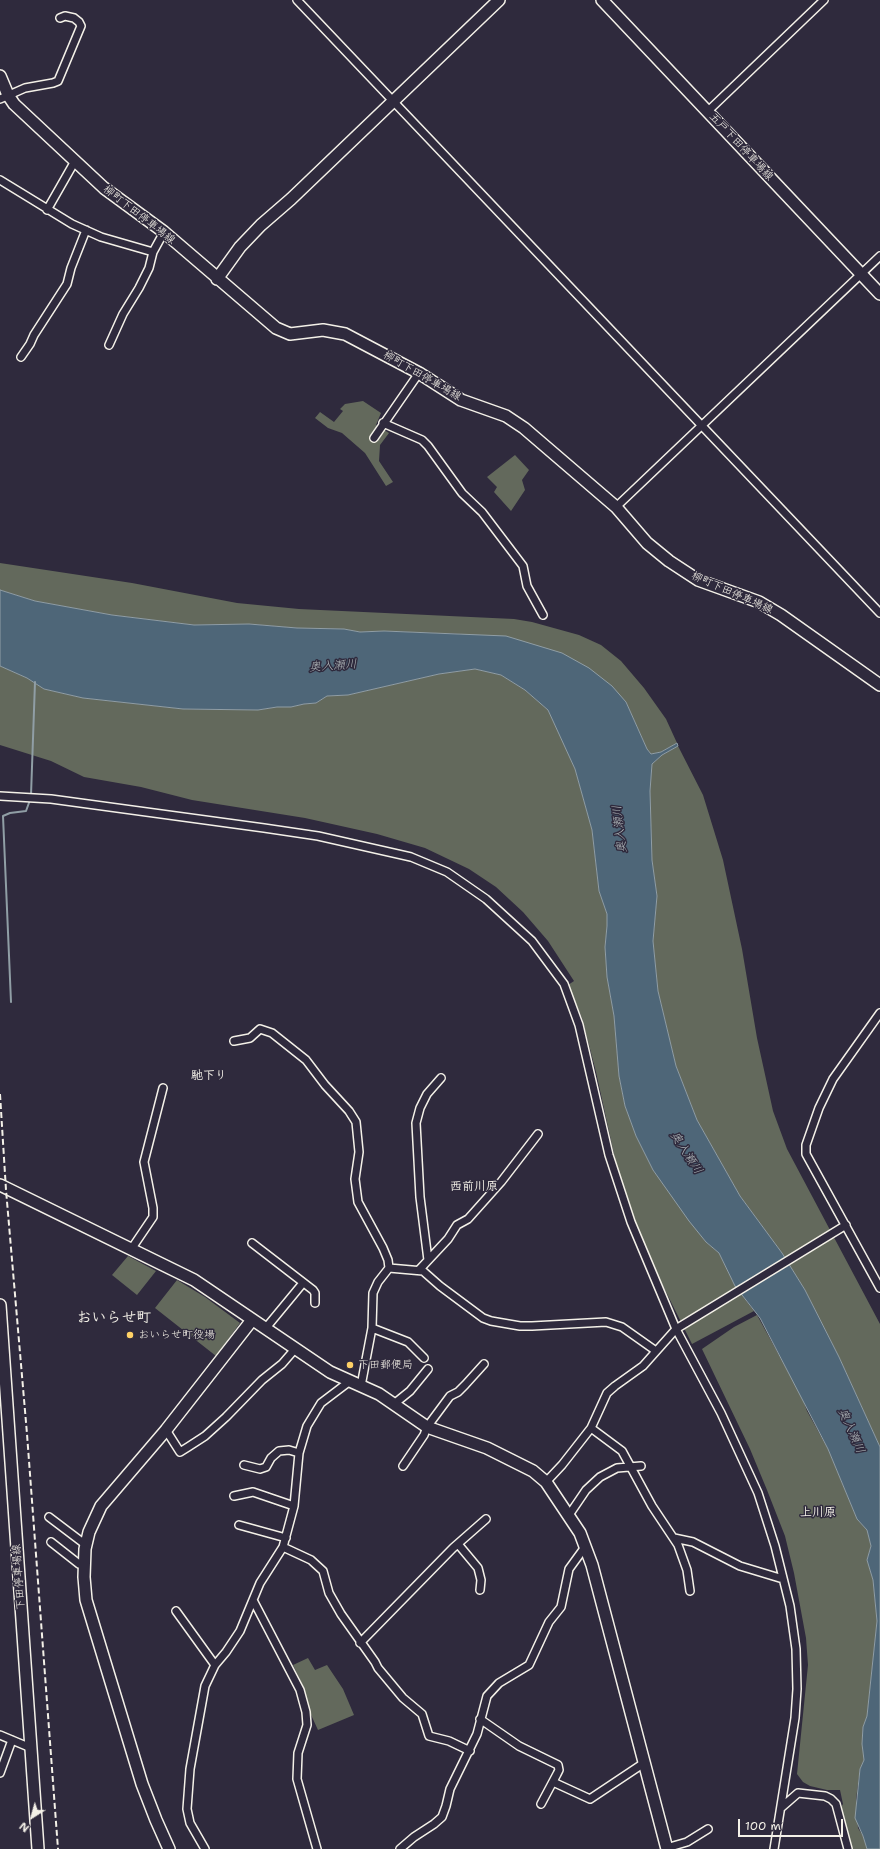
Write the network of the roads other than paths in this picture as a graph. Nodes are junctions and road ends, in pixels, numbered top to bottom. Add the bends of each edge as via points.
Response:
1 (297, 0) edge
2 (499, 0) edge
3 (602, 0) edge
4 (824, 0) edge
5 (60, 18) dead end
6 (0, 76) edge
7 (4, 97) edge
8 (393, 103) junction
9 (707, 112) junction
10 (75, 161) junction
11 (0, 180) edge
12 (47, 210) junction
13 (86, 230) junction
14 (164, 232) junction
15 (154, 252) junction
16 (880, 256) edge
17 (861, 274) junction
18 (217, 279) junction
19 (880, 294) edge
20 (109, 345) dead end
21 (21, 357) dead end
22 (418, 373) junction
23 (383, 423) junction
24 (703, 425) junction
25 (374, 438) dead end
26 (616, 507) junction
27 (880, 613) edge
28 (543, 615) dead end
29 (880, 685) edge
30 (0, 796) edge
31 (880, 1013) edge
32 (234, 1041) dead end
33 (441, 1078) dead end
34 (163, 1088) dead end
35 (538, 1134) dead end
36 (0, 1185) edge
37 (844, 1226) junction
38 (252, 1243) dead end
39 (132, 1248) junction
40 (428, 1260) junction
41 (389, 1268) junction
42 (419, 1270) junction
43 (303, 1283) junction
44 (880, 1288) edge
45 (315, 1303) dead end
46 (0, 1305) edge
47 (252, 1320) junction
48 (372, 1328) junction
49 (678, 1328) junction
50 (265, 1329) junction
51 (295, 1349) junction
52 (656, 1351) junction
53 (424, 1358) dead end
54 (484, 1364) dead end
55 (2, 1368) edge
56 (428, 1369) dead end
57 (350, 1381) junction
58 (361, 1386) junction
59 (394, 1404) junction
60 (427, 1427) junction
61 (591, 1428) junction
62 (166, 1430) junction
63 (299, 1453) junction
64 (244, 1465) dead end
65 (402, 1466) dead end
66 (642, 1466) dead end
67 (631, 1467) junction
68 (546, 1482) junction
69 (234, 1496) dead end
70 (294, 1506) junction
71 (569, 1515) junction
72 (49, 1518) dead end
73 (486, 1519) dead end
74 (239, 1525) dead end
75 (286, 1538) junction
76 (674, 1538) junction
77 (51, 1542) dead end
78 (458, 1544) junction
79 (86, 1545) junction
80 (283, 1547) junction
81 (585, 1547) junction
82 (84, 1565) junction
83 (783, 1579) junction
84 (480, 1590) dead end
85 (690, 1591) dead end
86 (253, 1600) junction
87 (176, 1611) dead end
88 (360, 1643) junction
89 (215, 1665) junction
90 (480, 1719) junction
91 (0, 1735) edge
92 (12, 1740) junction
93 (31, 1748) junction
94 (470, 1751) junction
95 (644, 1763) junction
96 (0, 1773) edge
97 (553, 1782) junction
98 (541, 1804) dead end
99 (782, 1807) junction
100 (708, 1829) dead end
101 (667, 1848) edge
102 (38, 1849) edge
103 (169, 1849) edge
104 (205, 1849) edge
105 (316, 1849) edge
106 (400, 1849) edge
107 (774, 1849) edge
108 (848, 1849) edge

1 - 8 street
2 - 8 main road
3 - 9 main road, 五戸下田停車場線
4 - 9 street
5 - 7 street via 74,18 80,26 61,77 53,83 25,88
6 - 7 main road, 柳町下田停車場線
7 - 10 main road, 柳町下田停車場線
8 - 18 main road via 257,228
8 - 24 street
9 - 17 main road, 五戸下田停車場線
10 - 12 street
10 - 14 main road, 柳町下田停車場線 via 114,196
11 - 12 street
12 - 13 street
13 - 15 street
13 - 21 street via 70,268 67,284
14 - 15 street
14 - 18 main road, 柳町下田停車場線
15 - 20 street via 146,275 123,314
16 - 17 street
17 - 19 main road, 五戸下田停車場線
17 - 24 street
18 - 22 main road, 柳町下田停車場線 via 276,328 290,334 323,330 345,334
22 - 23 street
22 - 26 main road, 柳町下田停車場線 via 461,400 506,416 524,428
23 - 25 street
23 - 28 street via 422,440 428,446 462,493 482,512 523,566 527,586
24 - 26 street
24 - 27 street
26 - 29 main road, 柳町下田停車場線 via 647,543 669,561 698,580 759,602
30 - 49 street via 58,800 256,826 326,838 411,857 447,872 486,899 532,941 564,984 579,1025 609,1156 631,1222
31 - 37 street via 834,1079 819,1108 806,1145 806,1154
32 - 41 street via 250,1038 260,1029 272,1033 306,1060 349,1111 356,1122 358,1132 359,1152 355,1179 358,1202 383,1248
33 - 40 street via 427,1094 416,1123 420,1197
34 - 39 street via 144,1162 153,1217
35 - 40 street via 501,1182 468,1219 458,1225
36 - 39 main road
37 - 44 street
37 - 49 street
38 - 43 street
39 - 47 main road via 194,1280
40 - 42 street
41 - 42 street
41 - 48 street via 373,1293
42 - 52 street via 423,1270 483,1318 520,1326 606,1322 622,1327
43 - 45 street via 315,1293
43 - 50 street
46 - 55 main road, 下田停車場線
47 - 50 main road
47 - 62 main road
48 - 53 street via 408,1342
48 - 58 street
49 - 52 street
49 - 83 street via 755,1486
50 - 51 main road
51 - 57 main road via 330,1372
51 - 62 street via 226,1417 188,1448 180,1452
52 - 61 street via 643,1366 607,1393
54 - 60 street via 465,1385 450,1396
55 - 93 main road, 下田停車場線
56 - 59 street via 410,1391
57 - 58 main road
57 - 63 street via 321,1403 316,1410
58 - 59 main road
59 - 60 main road
60 - 65 street
60 - 68 main road via 493,1451 533,1471
61 - 67 street via 618,1446
61 - 68 street
62 - 79 main road via 101,1506 94,1518
63 - 64 street via 279,1451 266,1467 260,1469
63 - 70 street
66 - 67 street
67 - 71 street via 617,1468 600,1477 586,1490
67 - 76 street via 652,1506
68 - 71 main road
69 - 70 street via 253,1492
70 - 75 street
71 - 81 main road
72 - 79 street
73 - 78 street
74 - 75 street
75 - 80 street
76 - 83 street via 693,1542 740,1566
76 - 85 street via 687,1570
77 - 82 street via 79,1564
78 - 84 street via 478,1568
78 - 88 street
79 - 82 main road
80 - 86 street via 260,1583
80 - 88 street via 311,1560 323,1571 332,1601
81 - 90 street via 569,1569 561,1607 549,1622 529,1665 493,1687 487,1696
81 - 95 main road via 592,1565
82 - 103 main road via 86,1600 109,1677 142,1784
83 - 99 street via 796,1649 798,1689
86 - 89 street via 240,1631
86 - 105 street via 300,1690 307,1725 298,1753 297,1779
87 - 89 street
88 - 94 street via 403,1698 422,1714 429,1736 449,1741
89 - 104 street via 203,1697 187,1797 190,1823
90 - 94 street
90 - 97 street via 519,1746 558,1766 559,1770
91 - 92 street
92 - 93 street
92 - 96 street
93 - 102 main road, 下田停車場線
94 - 106 street via 450,1789 442,1817
95 - 97 street via 590,1798
95 - 101 main road
97 - 98 street
99 - 107 street
99 - 108 street via 798,1793 831,1799 836,1804
100 - 101 street via 687,1842

